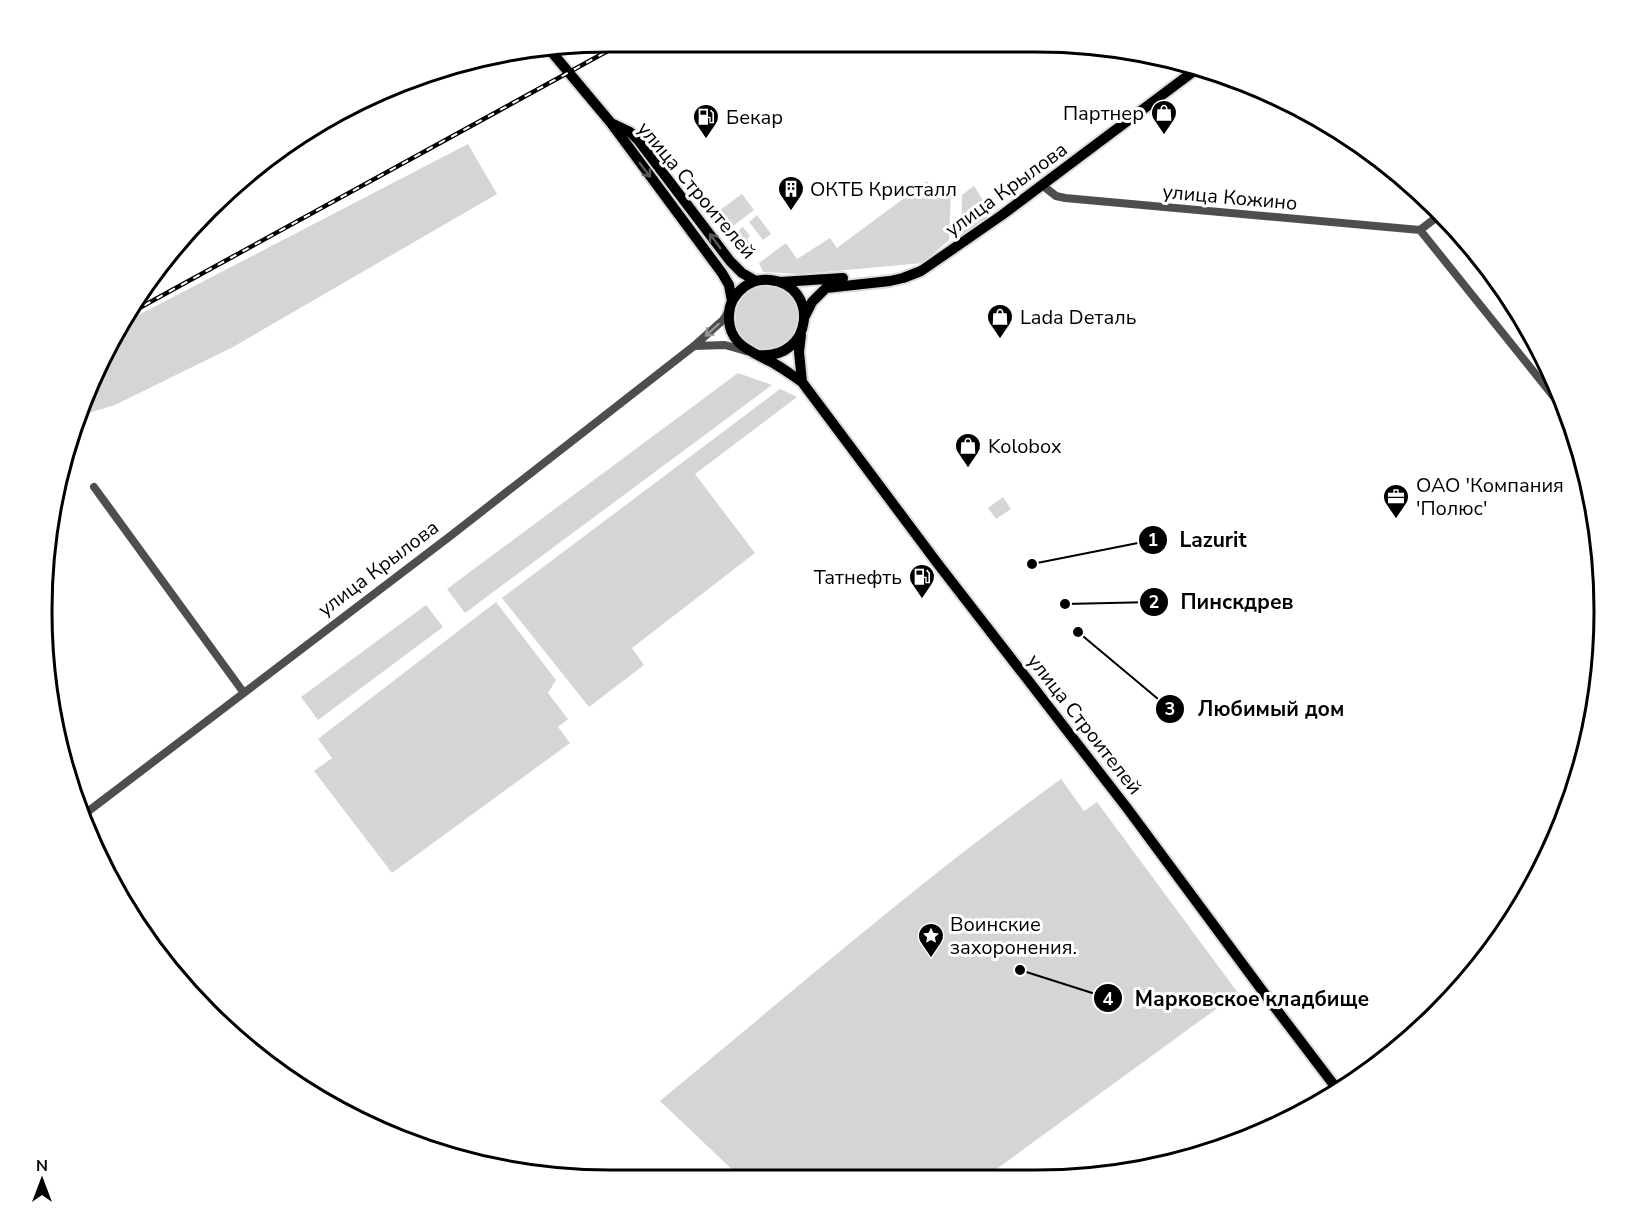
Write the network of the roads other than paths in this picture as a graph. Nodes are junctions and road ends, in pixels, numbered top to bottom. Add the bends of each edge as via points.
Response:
1 (555, 56) edge
2 (1189, 74) edge
3 (610, 123) junction
4 (1042, 185) junction
5 (1434, 219) edge
6 (1419, 230) junction
7 (921, 271) junction
8 (756, 281) junction
9 (779, 282) junction
10 (730, 306) junction
11 (804, 319) junction
12 (801, 335) junction
13 (694, 346) junction
14 (754, 353) junction
15 (802, 382) junction
16 (1550, 392) edge
17 (94, 487) dead end
18 (244, 693) junction
19 (89, 810) edge
20 (1333, 1084) edge

1 - 3 main road, улица Строителей
2 - 4 main road, улица Крылова
8 -> 3 main road, улица Строителей via 730,261 638,140
3 -> 10 main road, улица Строителей via 722,273 729,285
4 - 6 street, улица Кожино via 1065,198
4 - 7 main road, улица Крылова
5 - 6 street
6 - 16 street
7 - 9 main road, улица Крылова
7 - 11 main road, улица Крылова via 890,281 826,288 812,302
8 - 9 main road, улица Строителей
8 - 10 main road, улица Строителей via 738,292
9 - 11 main road via 798,297
10 -> 13 street, улица Крылова via 723,320
10 - 14 main road, улица Строителей via 732,335
11 - 12 main road
12 - 14 main road via 778,354
12 - 15 main road
13 - 14 street via 725,345
13 - 18 street, улица Крылова
14 - 15 main road, улица Строителей
15 - 20 main road, улица Строителей
17 - 18 street
18 - 19 street, улица Крылова

